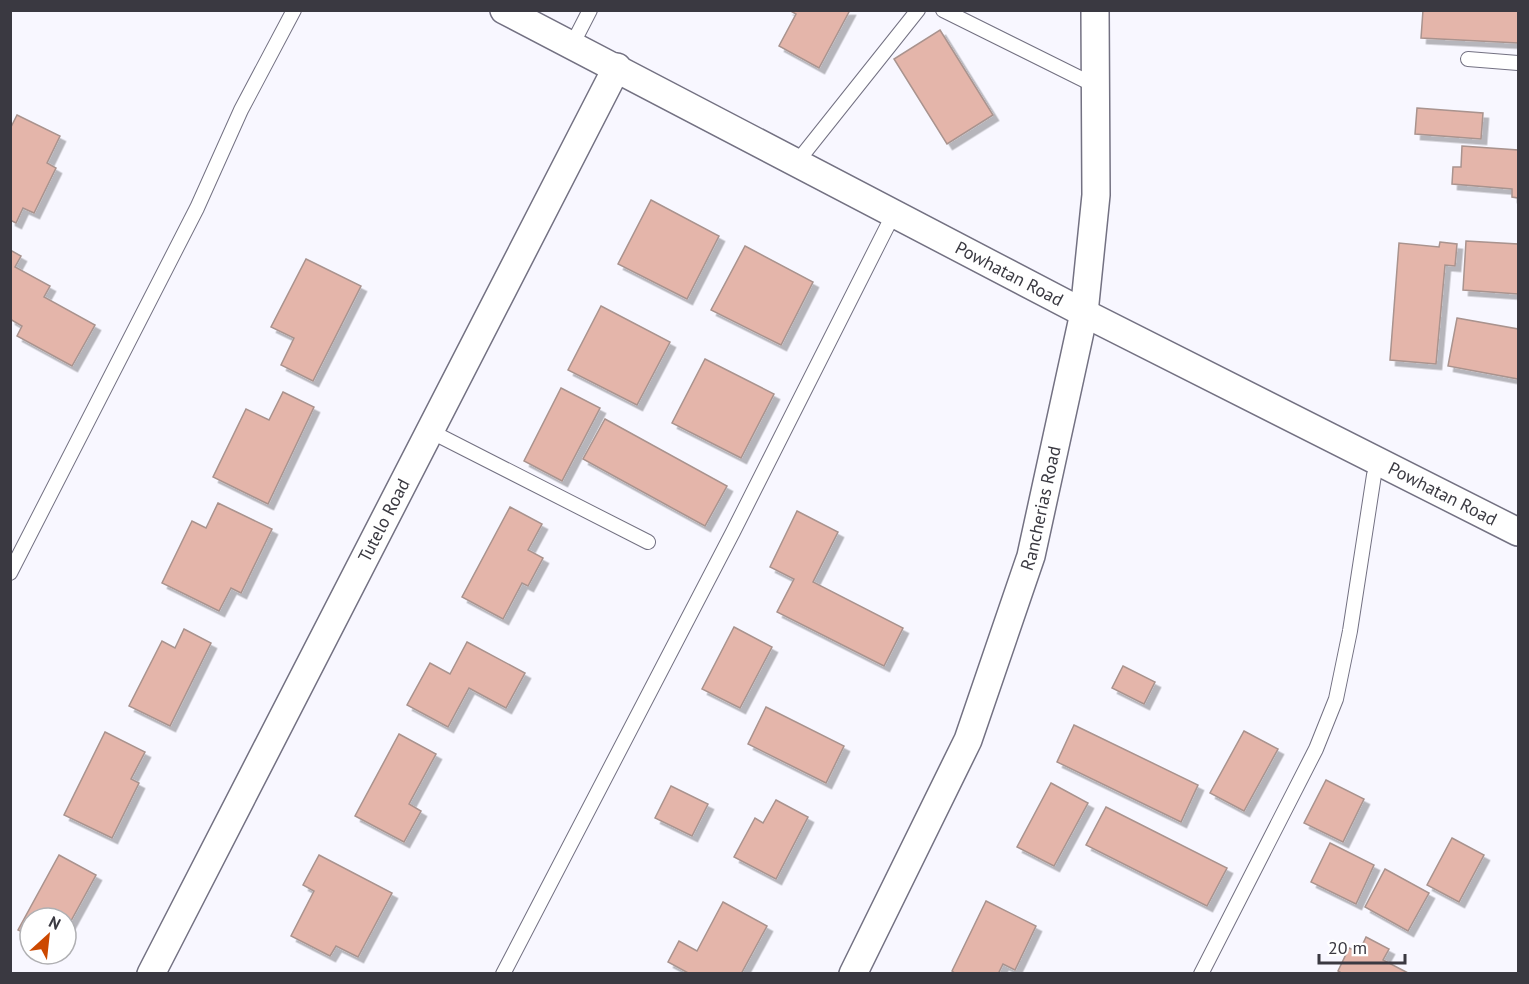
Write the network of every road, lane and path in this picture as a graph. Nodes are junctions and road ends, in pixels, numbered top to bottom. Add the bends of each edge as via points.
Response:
1 (294, 10) edge
2 (504, 10) edge
3 (590, 10) edge
4 (918, 10) edge
5 (943, 10) edge
6 (1095, 10) edge
7 (572, 45) junction
8 (1468, 59) dead end
9 (1518, 63) edge
10 (617, 67) junction
11 (1096, 86) junction
12 (797, 162) junction
13 (894, 213) junction
14 (1084, 313) junction
15 (430, 431) junction
16 (1379, 461) junction
17 (1518, 532) edge
18 (648, 542) dead end
19 (10, 573) edge
20 (151, 974) edge
21 (502, 974) edge
22 (853, 974) edge
23 (1201, 974) edge

1 - 19 lane
2 - 7 street, Powhatan Road
3 - 7 lane
4 - 12 lane
5 - 11 lane
6 - 11 street, Rancherias Road
7 - 10 street, Powhatan Road
8 - 9 lane
10 - 12 street, Powhatan Road
10 - 15 street, Tutelo Road
11 - 14 street, Rancherias Road via 1096,195
12 - 13 street, Powhatan Road
13 - 14 street, Powhatan Road
13 - 21 lane
14 - 16 street, Powhatan Road
14 - 22 street, Rancherias Road via 1030,556 968,740
15 - 18 lane
15 - 20 street, Tutelo Road
16 - 17 street, Powhatan Road
16 - 23 lane via 1336,699 1316,749

